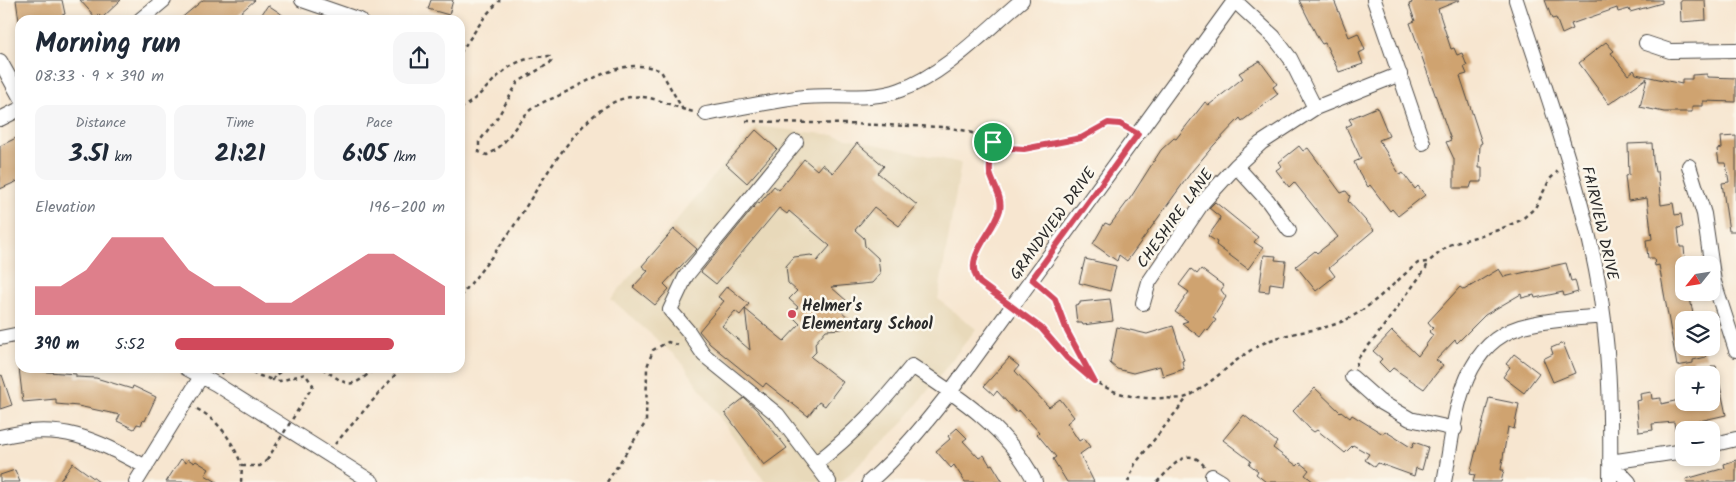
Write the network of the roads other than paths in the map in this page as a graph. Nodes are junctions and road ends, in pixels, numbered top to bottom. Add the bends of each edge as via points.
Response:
1 (164, 0) edge
2 (302, 0) edge
3 (1022, 0) edge
4 (1235, 0) edge
5 (1374, 0) edge
6 (1516, 0) edge
7 (146, 15) edge
8 (346, 15) edge
9 (1646, 43) dead end
10 (1736, 50) edge
11 (0, 61) edge
12 (1400, 74) junction
13 (15, 88) edge
14 (1315, 108) junction
15 (15, 112) edge
16 (706, 114) road end
17 (0, 118) edge
18 (796, 142) dead end
19 (1423, 143) dead end
20 (1236, 166) junction
21 (1689, 166) dead end
22 (1290, 230) dead end
23 (1143, 303) dead end
24 (1603, 316) junction
25 (15, 335) edge
26 (0, 338) edge
27 (1736, 350) edge
28 (197, 373) edge
29 (202, 375) junction
30 (1352, 377) road end
31 (950, 392) junction
32 (1455, 428) junction
33 (0, 437) edge
34 (1736, 439) edge
35 (1720, 443) edge
36 (1675, 451) edge
37 (1610, 462) junction
38 (816, 464) junction
39 (146, 467) junction
40 (136, 482) edge
41 (372, 482) edge
42 (829, 482) edge
43 (869, 482) edge
44 (1035, 482) edge
45 (1444, 482) edge
46 (1610, 482) edge
47 (1629, 482) edge

1 - 7 street
2 - 8 street
3 - 16 street via 945,64 921,81 898,91 805,97
4 - 14 street via 1274,37 1290,58
4 - 31 street, GRANDVIEW DRIVE
5 - 12 street
6 - 24 street, FAIRVIEW DRIVE via 1570,164 1596,271
9 - 10 street via 1670,51
11 - 13 street
12 - 14 street, CHESHIRE LANE
12 - 19 street
14 - 20 street, CHESHIRE LANE via 1261,144
15 - 17 street
18 - 38 street via 686,276 670,310 704,355 778,415
20 - 22 street
20 - 23 street, CHESHIRE LANE via 1203,202 1149,282
21 - 27 street via 1704,214 1714,282
24 - 32 street via 1520,327 1492,343 1467,375
24 - 37 street, FAIRVIEW DRIVE
25 - 26 street
28 - 29 street
29 - 39 street
29 - 41 street
30 - 32 street via 1379,401 1410,419
31 - 38 street via 912,366 846,441
31 - 43 street, GRANDVIEW DRIVE via 918,432
31 - 44 street via 1007,440
32 - 45 street
33 - 39 street via 20,432 59,431 97,440
34 - 35 street
36 - 37 street
37 - 46 street, FAIRVIEW DRIVE
37 - 47 street
38 - 42 street
39 - 40 street

